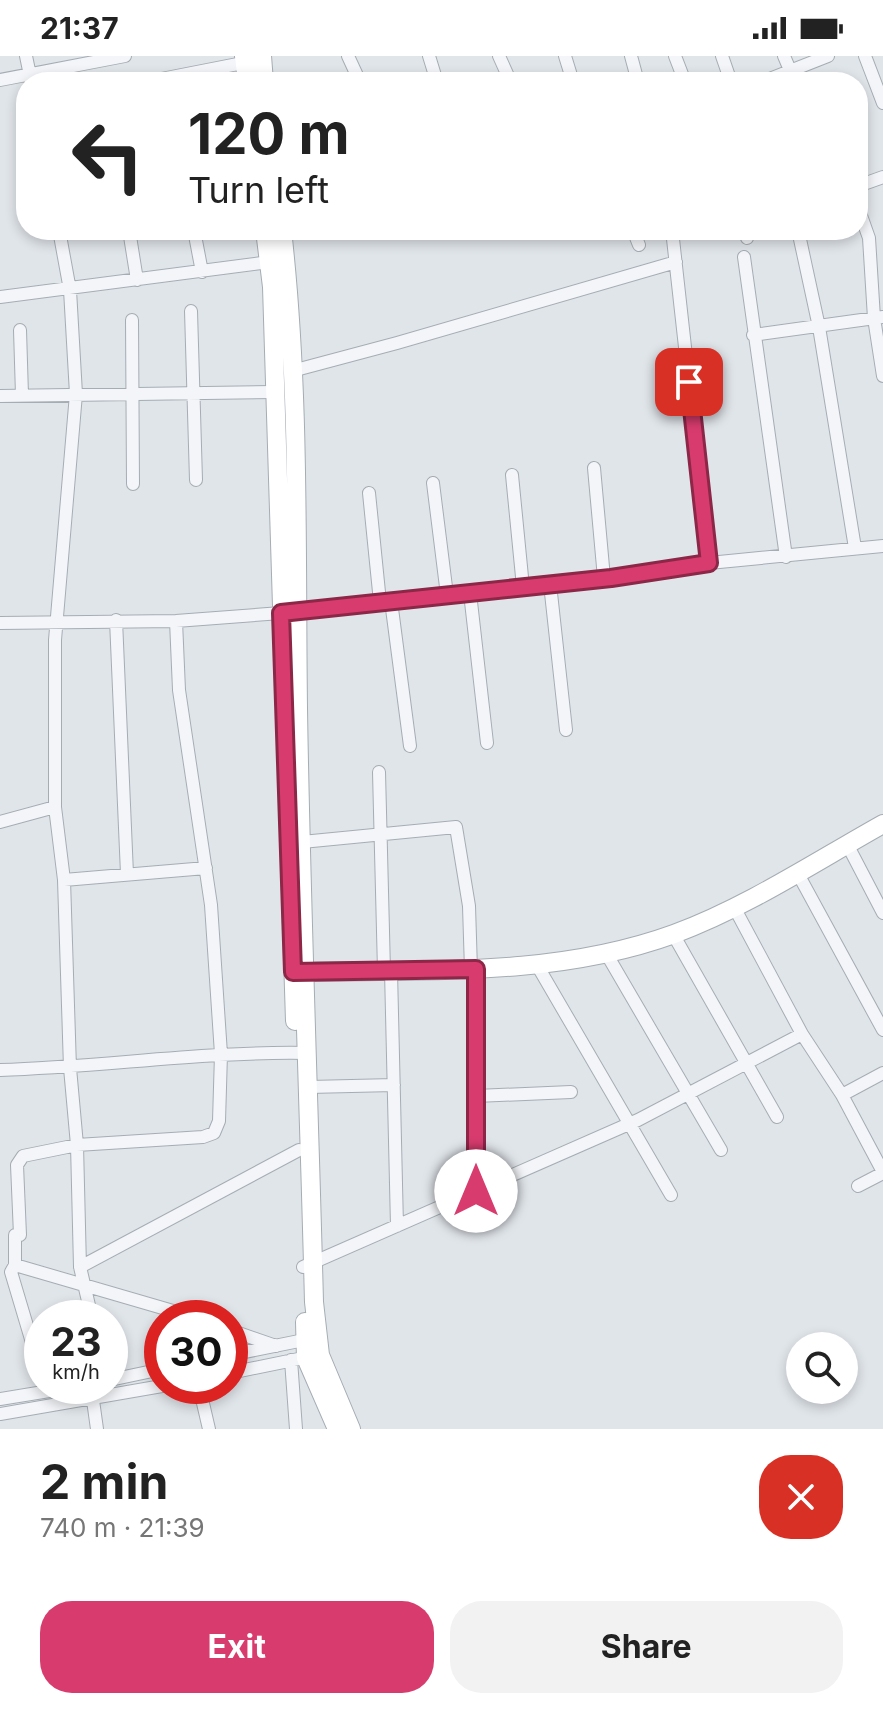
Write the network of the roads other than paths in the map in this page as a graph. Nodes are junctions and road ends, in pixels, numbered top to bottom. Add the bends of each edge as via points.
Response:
1 (125, 56) edge
2 (828, 56) edge
3 (865, 56) edge
4 (110, 58) edge
5 (256, 58) edge
6 (55, 72) edge
7 (192, 72) edge
8 (801, 72) edge
9 (883, 103) edge
10 (868, 235) edge
11 (61, 240) edge
12 (131, 240) edge
13 (196, 240) edge
14 (266, 240) edge
15 (283, 240) edge
16 (637, 240) edge
17 (673, 240) edge
18 (800, 240) edge
19 (639, 245) dead end
20 (744, 257) dead end
21 (269, 262) junction
22 (676, 262) junction
23 (202, 272) junction
24 (137, 280) junction
25 (70, 290) junction
26 (0, 297) edge
27 (191, 311) dead end
28 (878, 318) edge
29 (132, 320) dead end
30 (819, 327) junction
31 (20, 330) dead end
32 (753, 335) junction
33 (292, 371) junction
34 (883, 376) edge
35 (274, 392) junction
36 (133, 393) junction
37 (193, 393) junction
38 (76, 394) junction
39 (22, 395) junction
40 (0, 396) edge
41 (594, 468) dead end
42 (512, 475) dead end
43 (196, 480) dead end
44 (433, 483) dead end
45 (133, 484) dead end
46 (369, 493) dead end
47 (883, 546) edge
48 (855, 548) junction
49 (786, 557) junction
50 (709, 563) junction
51 (604, 578) junction
52 (550, 584) junction
53 (523, 587) junction
54 (470, 593) junction
55 (447, 595) junction
56 (386, 602) junction
57 (289, 612) junction
58 (116, 620) junction
59 (176, 621) junction
60 (56, 622) junction
61 (0, 623) edge
62 (566, 730) dead end
63 (487, 743) dead end
64 (410, 746) dead end
65 (379, 772) dead end
66 (55, 807) junction
67 (0, 822) edge
68 (883, 824) edge
69 (381, 832) junction
70 (302, 842) junction
71 (847, 844) junction
72 (206, 868) junction
73 (797, 872) junction
74 (127, 874) junction
75 (64, 880) junction
76 (734, 907) junction
77 (883, 913) edge
78 (673, 934) junction
79 (606, 953) junction
80 (537, 965) junction
81 (474, 970) junction
82 (387, 971) junction
83 (299, 972) junction
84 (883, 1030) edge
85 (802, 1034) junction
86 (302, 1053) junction
87 (221, 1054) junction
88 (745, 1062) junction
89 (70, 1068) junction
90 (0, 1070) edge
91 (883, 1073) edge
92 (394, 1085) junction
93 (309, 1087) junction
94 (571, 1092) dead end
95 (687, 1093) junction
96 (842, 1095) junction
97 (476, 1096) junction
98 (777, 1117) dead end
99 (631, 1123) junction
100 (77, 1145) junction
101 (299, 1150) junction
102 (721, 1150) dead end
103 (883, 1173) edge
104 (858, 1186) dead end
105 (476, 1191) junction
106 (671, 1195) dead end
107 (397, 1226) junction
108 (308, 1265) junction
109 (80, 1267) junction
110 (9, 1270) edge
111 (84, 1285) junction
112 (88, 1300) edge
113 (144, 1303) edge
114 (24, 1318) edge
115 (248, 1336) edge
116 (275, 1346) junction
117 (248, 1351) edge
118 (307, 1351) junction
119 (248, 1368) edge
120 (24, 1394) edge
121 (0, 1399) edge
122 (42, 1404) edge
123 (94, 1404) edge
124 (203, 1404) edge
125 (0, 1414) edge
126 (97, 1429) edge
127 (209, 1429) edge
128 (296, 1429) edge
129 (337, 1429) edge
130 (351, 1429) edge

1 - 4 street
2 - 8 street
3 - 9 street
4 - 6 street
5 - 7 street
10 - 28 street
11 - 25 street
12 - 24 street
13 - 23 street
14 - 21 street
15 - 33 street
16 - 19 street
17 - 22 street
18 - 30 street
20 - 32 street
21 - 23 street
21 - 35 street
22 - 33 street
22 - 50 street
23 - 24 street
24 - 25 street
25 - 26 street
25 - 38 street
27 - 37 street
28 - 30 street
28 - 34 street
29 - 36 street
30 - 32 street
30 - 48 street
31 - 39 street
32 - 49 street
33 - 57 street
35 - 37 street
35 - 57 street
36 - 37 street
36 - 38 street
36 - 45 street
37 - 43 street
38 - 39 street
38 - 60 street
39 - 40 street
41 - 51 street
42 - 53 street
44 - 55 street
46 - 56 street
47 - 48 street
48 - 49 street
49 - 50 street
50 - 51 street
51 - 52 street
52 - 53 street
52 - 62 street
53 - 54 street
54 - 55 street
54 - 63 street
55 - 56 street
56 - 57 street
56 - 64 street
57 - 59 street
57 - 70 street
57 - 83 street
58 - 59 street
58 - 60 street
58 - 74 street
59 - 72 street via 179,690
60 - 61 street
60 - 66 street
65 - 69 street
66 - 67 street
66 - 75 street
68 - 71 street
69 - 70 street
69 - 81 street via 456,827
69 - 82 street
70 - 83 street
71 - 73 street
71 - 77 street
72 - 74 street
72 - 87 street
73 - 76 street
73 - 84 street
74 - 75 street
75 - 89 street
76 - 78 street
76 - 85 street
78 - 79 street
78 - 88 street
79 - 80 street
79 - 95 street
80 - 81 street
80 - 99 street
81 - 82 street
81 - 97 street
82 - 83 street
82 - 92 street
83 - 86 street
85 - 88 street
85 - 96 street
86 - 87 street
86 - 93 street
86 - 101 street
87 - 89 street
87 - 100 street via 214,1133
88 - 95 street
88 - 98 street
89 - 90 street
89 - 100 street
91 - 96 street
92 - 93 street
92 - 107 street
93 - 108 street
94 - 97 street
95 - 99 street
95 - 102 street
96 - 103 street
97 - 105 street
99 - 105 street
99 - 106 street
100 - 109 street
100 - 110 street via 19,1159 18,1235
101 - 108 street
101 - 109 street
103 - 104 street
105 - 107 street
107 - 108 street
108 - 118 street
109 - 111 street
110 - 111 street
110 - 114 street
111 - 112 street
111 - 113 street
115 - 116 street
116 - 117 street
116 - 118 street
116 - 118 street
118 - 119 street
118 - 128 street
118 - 129 street
118 - 130 street
120 - 121 street
122 - 125 street
123 - 126 street
124 - 127 street

